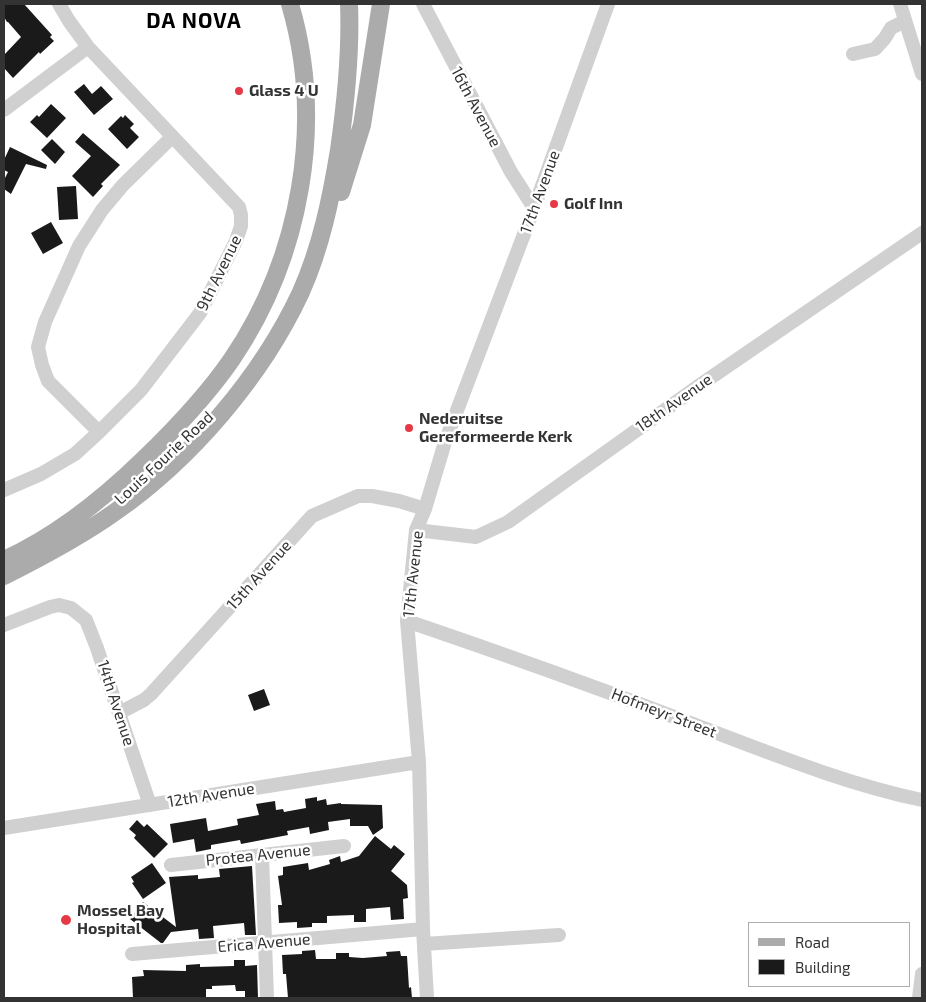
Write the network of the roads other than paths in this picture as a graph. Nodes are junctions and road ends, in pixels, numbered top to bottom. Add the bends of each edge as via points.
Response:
1 (59, 4) edge
2 (290, 4) edge
3 (349, 4) edge
4 (381, 4) edge
5 (423, 4) edge
6 (608, 4) edge
7 (900, 4) edge
8 (905, 21) junction
9 (88, 47) junction
10 (853, 54) dead end
11 (922, 74) edge
12 (4, 110) edge
13 (172, 137) junction
14 (336, 167) junction
15 (534, 208) junction
16 (922, 233) edge
17 (301, 292) junction
18 (99, 432) junction
19 (4, 490) edge
20 (425, 509) junction
21 (416, 530) junction
22 (4, 560) edge
23 (4, 566) edge
24 (4, 576) edge
25 (407, 621) junction
26 (4, 625) edge
27 (119, 713) junction
28 (419, 762) junction
29 (922, 800) edge
30 (150, 805) junction
31 (4, 828) edge
32 (344, 846) dead end
33 (262, 855) junction
34 (171, 864) dead end
35 (423, 929) junction
36 (559, 935) dead end
37 (265, 943) junction
38 (424, 944) junction
39 (132, 954) dead end
40 (922, 974) edge
41 (266, 998) edge
42 (427, 998) edge
43 (919, 998) edge

1 - 9 street, 9th Avenue
2 - 22 main road via 304,69 306,123 302,178 293,223 262,307 231,360 157,447 48,538
3 - 14 main road, Louis Fourie Road via 346,101
4 - 17 main road via 362,124 331,231
5 - 15 street, 16th Avenue via 511,172
6 - 15 street, 17th Avenue
7 - 8 street
8 - 10 street via 891,28 875,49
8 - 11 street
9 - 12 street
9 - 13 street, 9th Avenue
13 - 18 street via 102,210 79,246 44,322 38,347 48,380
13 - 18 street, 9th Avenue via 239,208 241,226 200,314 141,390
14 - 17 main road, Louis Fourie Road via 331,202
14 - 23 main road, Louis Fourie Road via 317,238 294,290 275,327 227,398 199,431 112,507 80,528
15 - 20 street, 17th Avenue via 445,442
16 - 21 street, 18th Avenue via 508,522 476,537
17 - 24 main road, Louis Fourie Road via 257,368 197,441 116,512 49,554
18 - 19 street, 9th Avenue via 68,458
20 - 21 street, 17th Avenue
20 - 27 street, 15th Avenue via 399,501 358,496 312,516 151,694
21 - 25 street, 17th Avenue
25 - 28 street, 17th Avenue
25 - 29 street, Hofmeyr Street via 569,677 804,765 884,792
26 - 27 street, 14th Avenue via 59,605 80,613 90,628
27 - 30 street, 14th Avenue
28 - 30 street, 12th Avenue
28 - 35 street, 17th Avenue
30 - 31 street, 12th Avenue
32 - 33 street, Protea Avenue
33 - 34 street, Protea Avenue
33 - 37 street
35 - 37 street, Erica Avenue
35 - 38 street, 17th Avenue
36 - 38 street
37 - 39 street, Erica Avenue
37 - 41 street
38 - 42 street, 17th Avenue
40 - 43 street

